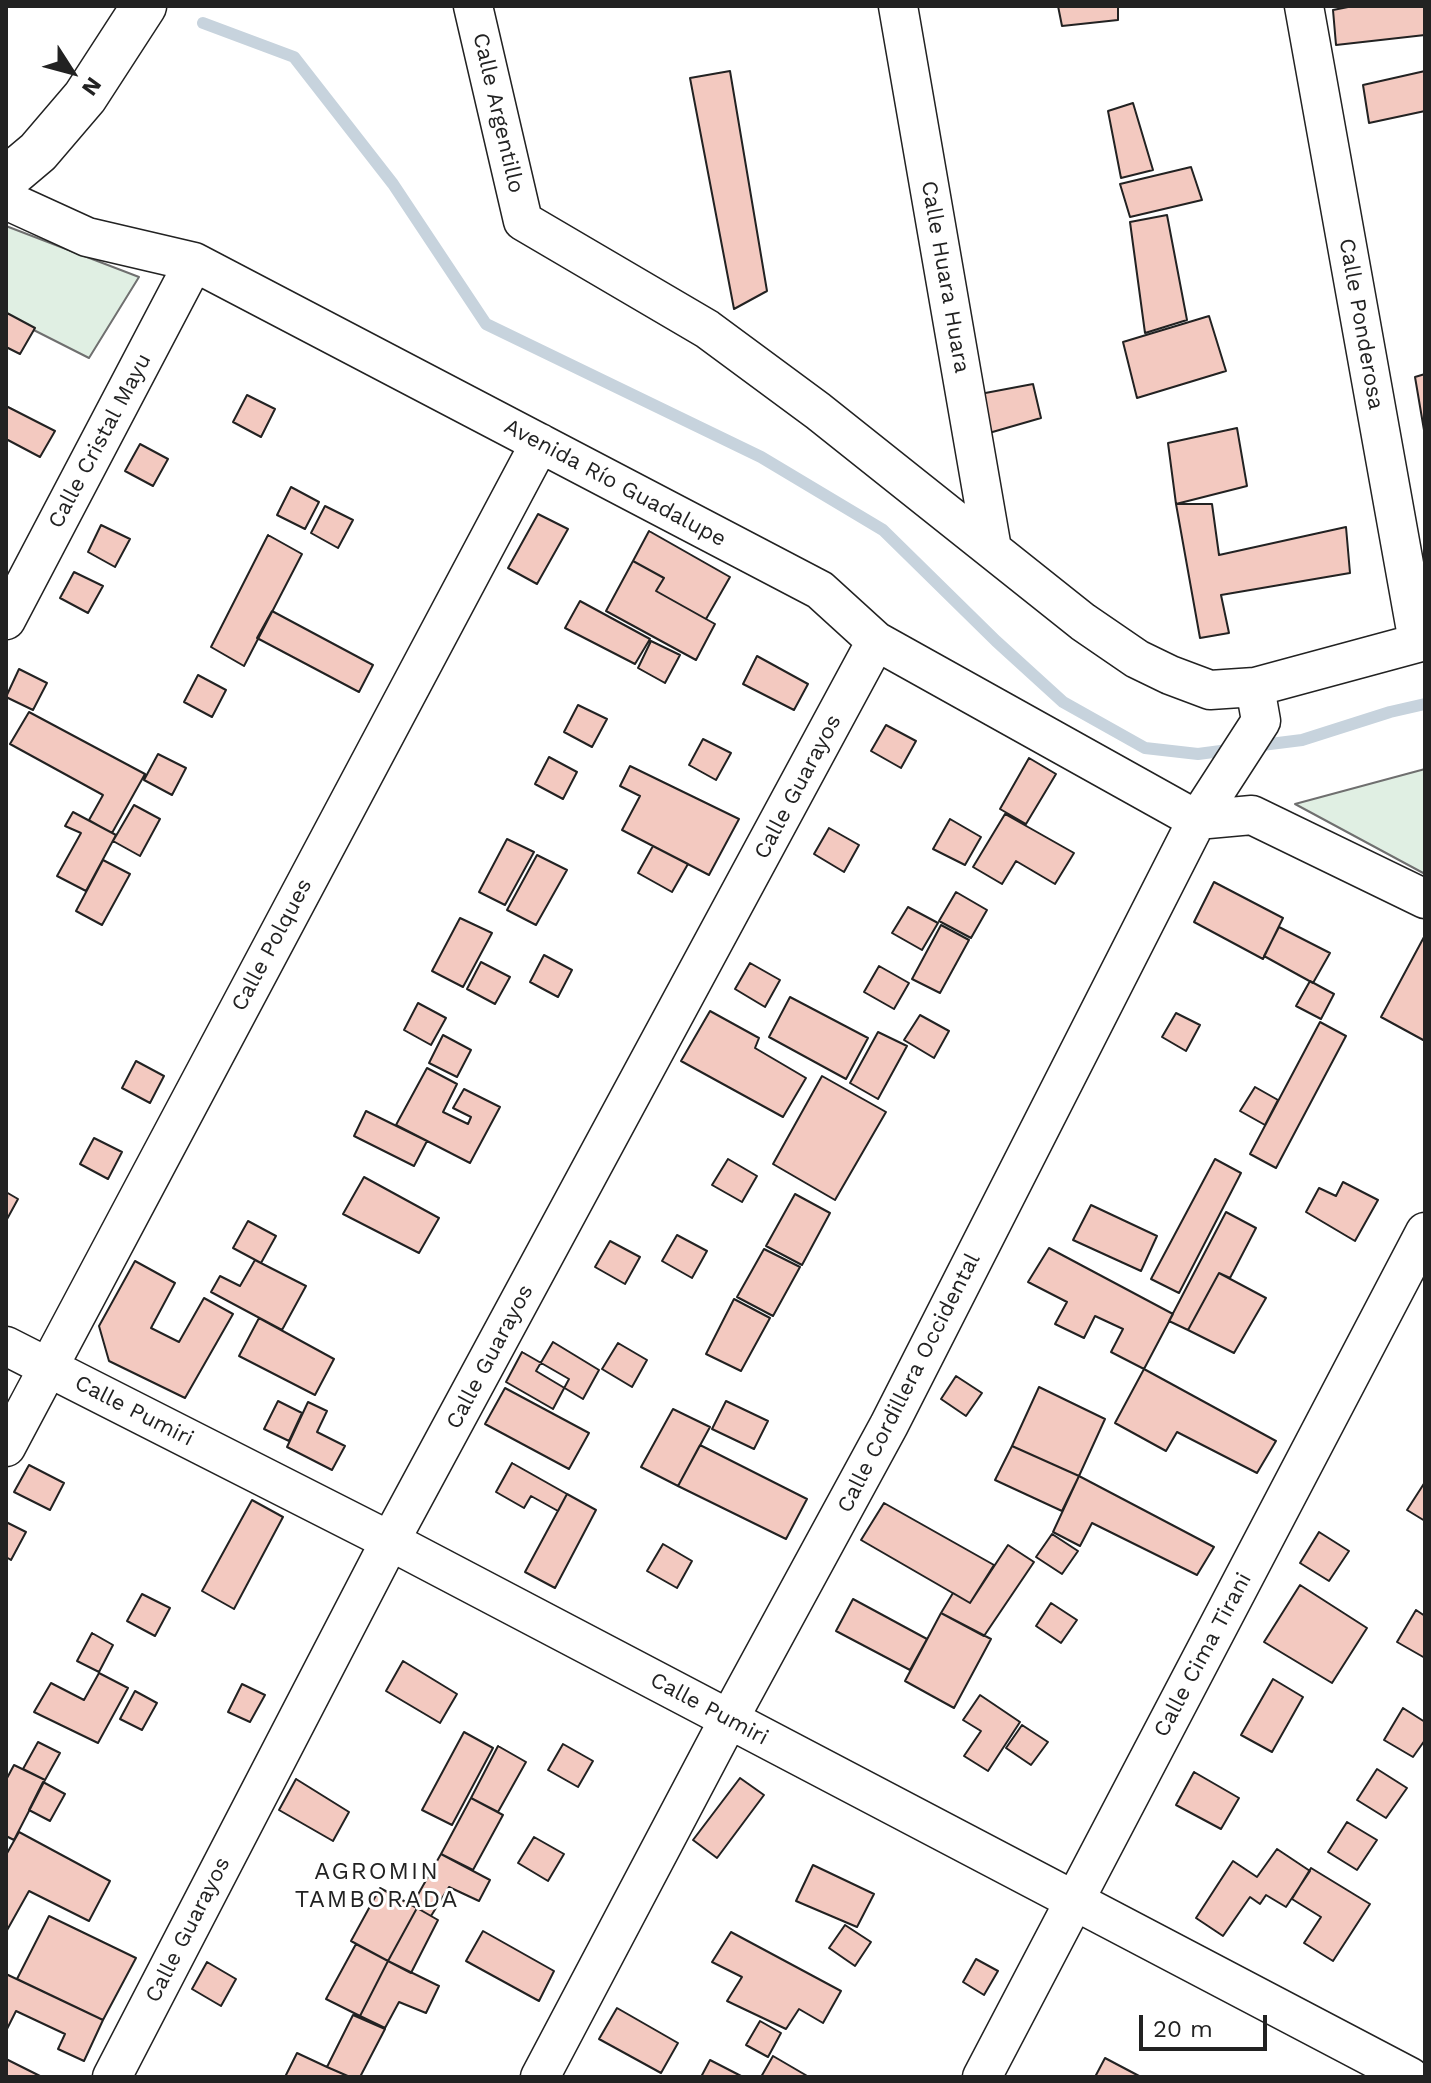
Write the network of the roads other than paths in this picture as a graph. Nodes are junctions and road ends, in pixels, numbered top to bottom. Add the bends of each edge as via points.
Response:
1 (144, 6) edge
2 (473, 6) edge
3 (898, 6) edge
4 (1304, 6) edge
5 (6, 179) edge
6 (6, 200) edge
7 (194, 262) junction
8 (540, 443) junction
9 (992, 549) junction
10 (6, 620) edge
11 (876, 641) junction
12 (1422, 641) edge
13 (1258, 704) junction
14 (1197, 820) junction
15 (1425, 899) edge
16 (1425, 1232) edge
17 (6, 1346) edge
18 (48, 1367) junction
19 (6, 1447) edge
20 (390, 1541) junction
21 (729, 1719) junction
22 (1074, 1901) junction
23 (112, 2077) edge
24 (540, 2077) edge
25 (982, 2077) edge
26 (1410, 2077) edge

1 - 5 street via 85,97 38,152
2 - 9 street, Calle Argentillo via 523,221 707,329
3 - 9 street, Calle Huara Huara
4 - 12 street, Calle Ponderosa
6 - 7 street, Avenida Río Guadalupe via 87,237
7 - 8 street, Avenida Río Guadalupe
7 - 10 street, Calle Cristal Mayu
8 - 11 street, Avenida Río Guadalupe via 820,590
8 - 18 street, Calle Polques
9 - 13 street via 1137,659
11 - 14 street, Avenida Río Guadalupe
11 - 20 street, Calle Guarayos
12 - 13 street
13 - 14 street, Calle Cordillera Occidental via 1230,771
14 - 15 street via 1252,815
14 - 21 street, Calle Cordillera Occidental via 889,1425
16 - 22 street, Calle Cima Tirani
17 - 18 street, Calle Pumiri
18 - 19 street, Calle Polques
18 - 20 street, Calle Pumiri
20 - 21 street, Calle Pumiri
20 - 23 street, Calle Guarayos
21 - 22 street, Calle Pumiri
21 - 24 street, Calle Cordillera Occidental
22 - 25 street, Calle Cima Tirani
22 - 26 street, Calle Pumiri

